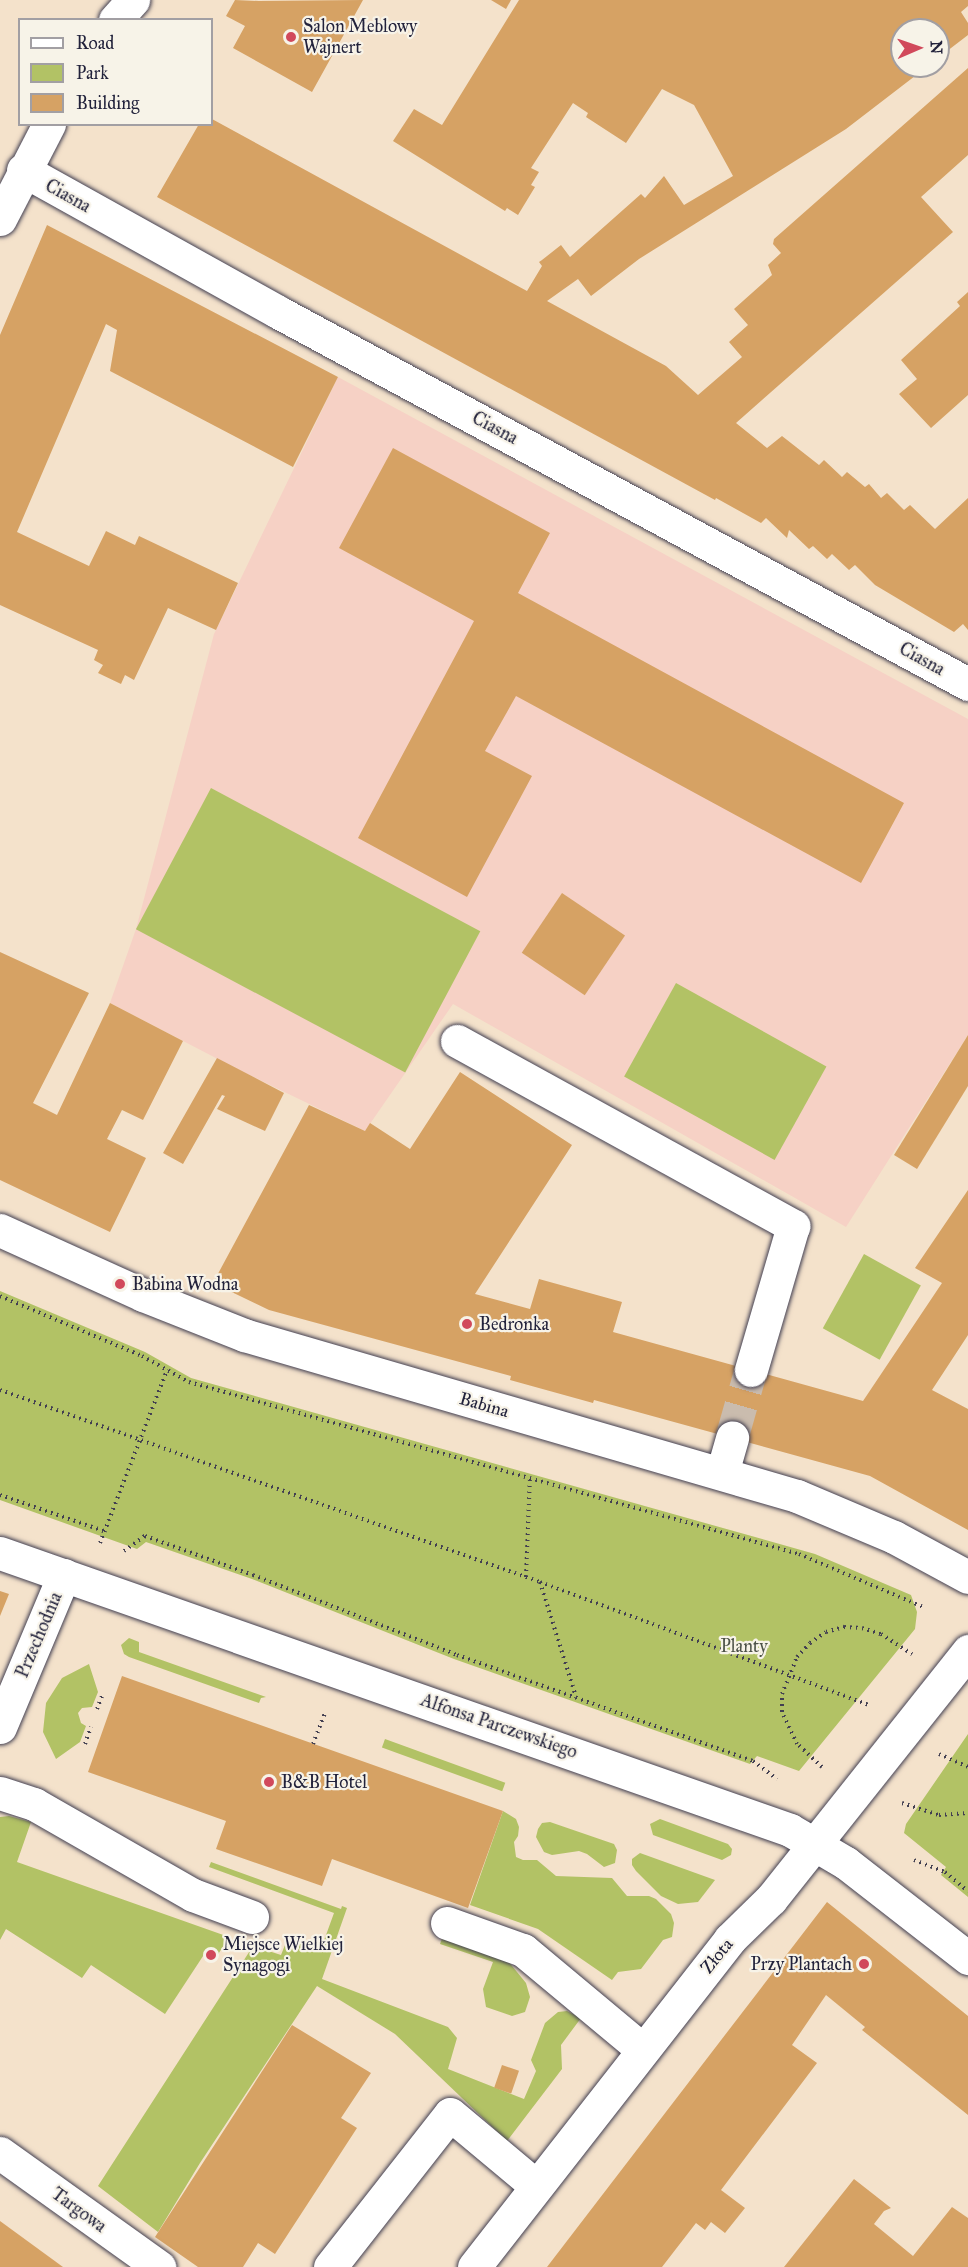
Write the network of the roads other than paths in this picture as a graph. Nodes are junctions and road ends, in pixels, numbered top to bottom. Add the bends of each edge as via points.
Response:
1 (123, 0) edge
2 (133, 0) edge
3 (114, 18) edge
4 (115, 18) edge
5 (47, 126) edge
6 (23, 170) junction
7 (0, 219) edge
8 (968, 684) edge
9 (457, 1041) dead end
10 (0, 1230) edge
11 (751, 1370) tunnel mouth
12 (732, 1437) tunnel mouth
13 (722, 1473) junction
14 (0, 1553) edge
15 (64, 1575) junction
16 (968, 1577) edge
17 (968, 1652) edge
18 (0, 1727) edge
19 (0, 1793) edge
20 (815, 1843) junction
21 (252, 1917) dead end
22 (447, 1923) dead end
23 (968, 1958) edge
24 (643, 2050) junction
25 (0, 2153) edge
26 (536, 2186) junction
27 (159, 2267) edge
28 (330, 2267) edge
29 (474, 2267) edge

1 - 3 street
2 - 4 street
5 - 6 street
6 - 7 street
6 - 8 street, Ciasna
9 - 11 street via 793,1226
10 - 13 street, Babina via 152,1299 244,1335
12 - 13 street
13 - 16 street, Babina via 847,1515
14 - 15 street, Alfonsa Parczewskiego
15 - 18 street, Przechodnia
15 - 20 street, Alfonsa Parczewskiego via 762,1818
17 - 20 street, Złota
19 - 21 street via 34,1804 193,1895
20 - 23 street, Alfonsa Parczewskiego via 880,1888
20 - 24 street, Złota via 771,1899 730,1939
22 - 24 street via 523,1950
24 - 26 street, Złota
25 - 27 street, Targowa
26 - 28 street via 450,2114
26 - 29 street, Złota

